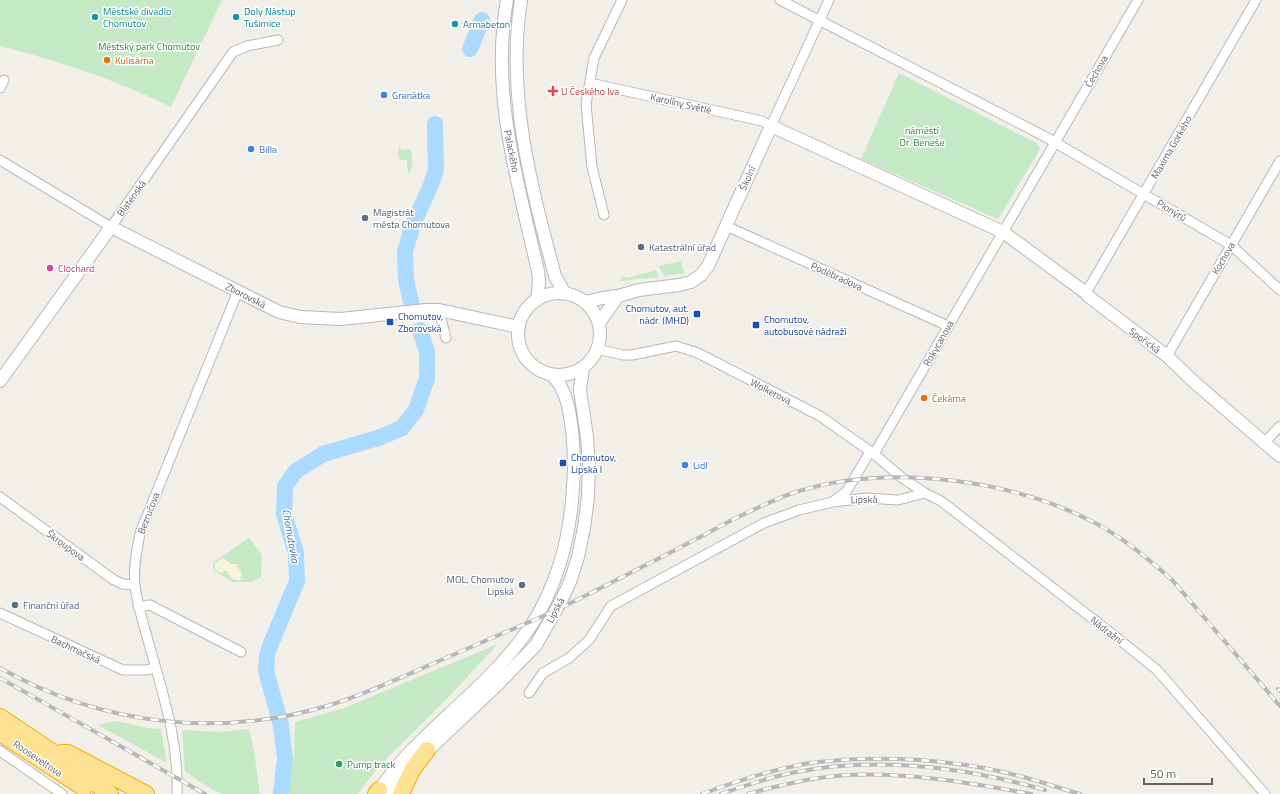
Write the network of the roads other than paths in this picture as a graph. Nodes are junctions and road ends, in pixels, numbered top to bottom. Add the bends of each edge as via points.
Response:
1 (507, 0) edge
2 (521, 0) edge
3 (622, 0) edge
4 (780, 0) edge
5 (829, 0) edge
6 (1138, 0) edge
7 (1256, 0) edge
8 (819, 21) junction
9 (278, 40) dead end
10 (590, 82) junction
11 (771, 126) junction
12 (1055, 142) junction
13 (0, 160) edge
14 (1280, 161) edge
15 (1144, 194) junction
16 (604, 215) dead end
17 (726, 226) junction
18 (111, 227) junction
19 (1003, 232) junction
20 (1231, 245) junction
21 (1280, 290) edge
22 (238, 291) junction
23 (1086, 293) junction
24 (565, 294) junction
25 (618, 296) junction
26 (537, 300) junction
27 (585, 302) junction
28 (439, 310) junction
29 (598, 323) junction
30 (948, 326) junction
31 (519, 327) junction
32 (446, 338) dead end
33 (598, 349) junction
34 (1167, 356) junction
35 (583, 368) junction
36 (551, 374) junction
37 (0, 381) edge
38 (1280, 426) edge
39 (1265, 442) junction
40 (872, 453) junction
41 (1280, 456) edge
42 (925, 493) junction
43 (0, 497) edge
44 (833, 502) junction
45 (135, 585) junction
46 (138, 607) junction
47 (0, 614) edge
48 (241, 652) dead end
49 (156, 668) junction
50 (530, 693) dead end
51 (0, 717) edge
52 (0, 732) edge
53 (427, 750) junction
54 (0, 752) edge
55 (52, 752) junction
56 (380, 793) edge
57 (62, 794) edge
58 (92, 794) edge
59 (110, 794) edge
60 (146, 794) edge
61 (177, 794) edge
62 (401, 794) edge
63 (1265, 794) edge

1 - 26 main road, Palackého via 502,58 503,89 511,154 538,271
2 - 24 main road, Palackého via 516,87 521,127 549,256 555,276
3 - 10 street via 594,58
4 - 8 street
5 - 8 street, Školní
6 - 12 street, Čechova
7 - 15 street, Maxima Gorkého
8 - 11 street, Školní
8 - 12 street
9 - 18 street, Blatenská via 247,46 233,52
10 - 11 street, Karolíny Světlé via 762,121
10 - 16 street via 586,104 592,167
11 - 17 main road, Školní
11 - 19 main road
12 - 15 street, Pionýrů
12 - 19 street
13 - 18 street, Zborovská
14 - 20 street, Kochova
15 - 20 street, Pionýrů
15 - 23 street, Maxima Gorkého
17 - 25 main road, Školní via 708,266 691,282
17 - 30 street, Poděbradova
18 - 22 main road, Zborovská
18 - 37 main road, Blatenská
19 - 23 main road, Spořická
19 - 30 street, Rokycanova
20 - 21 street, Pionýrů
20 - 34 street, Kochova
22 - 28 main road, Zborovská via 279,312 300,317 341,319
22 - 45 street, Bezručova via 140,533 135,559
23 - 34 main road, Spořická
24 - 26 main road via 555,293
24 - 27 main road
25 - 27 main road, Školní
25 - 29 main road
26 - 31 main road via 529,307
27 - 29 main road
28 - 31 main road, Zborovská
28 - 32 street
29 - 33 main road
30 - 40 street, Rokycanova
31 - 36 main road via 522,352 540,370
33 - 35 main road via 592,360
33 - 40 street, Wolkerova via 632,355 676,346 698,353 820,416
34 - 39 main road, Spořická
35 - 36 main road via 573,373
35 - 53 main road, Lipská via 580,390 587,437 588,497 578,557 570,582 536,645
36 - 56 main road, Lipská via 563,390 568,408 574,459 570,517 563,553 553,583 538,615 523,638 484,682 407,756
38 - 39 street
39 - 41 main road, Spořická
40 - 42 street, Wolkerova
40 - 44 street, Rokycanova via 846,492
42 - 44 street, Lipská via 898,500 867,498
42 - 63 street, Nádražní via 941,501 1157,670
43 - 45 street, Škroupova via 114,580
44 - 50 street, Lipská via 799,510 764,523 612,606 589,640 569,658 543,673
45 - 46 street, Bezručova
46 - 48 street via 150,605
46 - 49 street, Bezručova
47 - 49 street, Bachmačská via 123,670
49 - 61 street, Bezručova via 174,740
51 - 55 highway
52 - 58 highway, Rooseveltova
53 - 56 main road, Lipská via 404,775
53 - 62 highway via 412,770
54 - 57 street
55 - 59 highway
55 - 60 highway via 68,753

